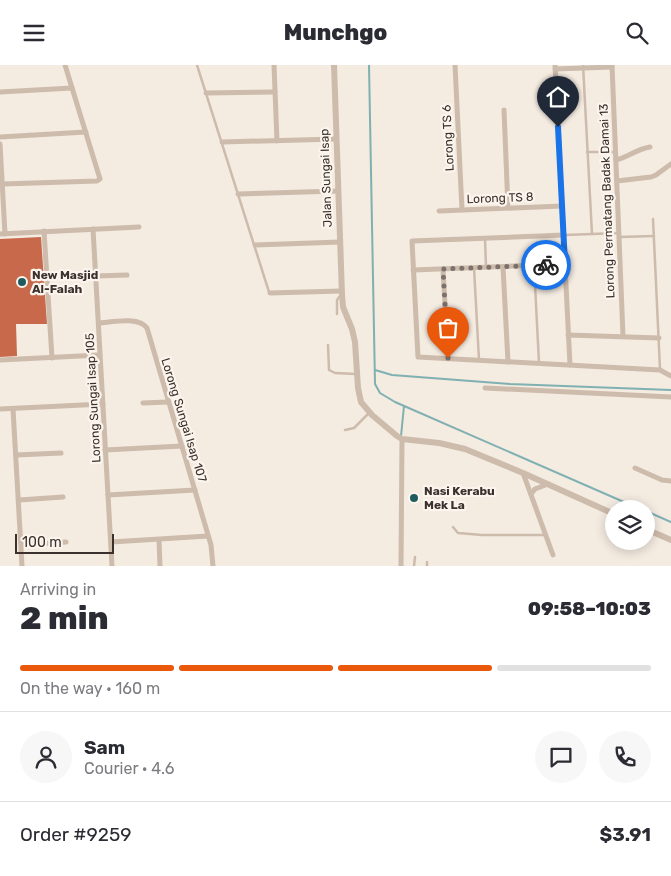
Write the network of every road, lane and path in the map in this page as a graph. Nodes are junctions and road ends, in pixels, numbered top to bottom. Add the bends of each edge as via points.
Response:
1 (65, 65) edge
2 (197, 65) edge
3 (274, 65) edge
4 (334, 65) edge
5 (455, 65) edge
6 (583, 66) edge
7 (612, 66) edge
8 (555, 67) edge
9 (72, 88) junction
10 (0, 92) edge
11 (276, 92) junction
12 (206, 93) junction
13 (504, 110) dead end
14 (86, 132) junction
15 (0, 137) edge
16 (336, 139) junction
17 (276, 141) junction
18 (222, 142) junction
19 (0, 144) edge
20 (650, 147) dead end
21 (587, 152) junction
22 (616, 152) junction
23 (616, 160) junction
24 (671, 164) edge
25 (617, 181) junction
26 (2, 184) junction
27 (338, 191) junction
28 (238, 194) junction
29 (562, 206) junction
30 (508, 208) junction
31 (462, 210) junction
32 (439, 211) dead end
33 (653, 219) dead end
34 (138, 227) dead end
35 (94, 229) junction
36 (44, 231) junction
37 (3, 234) edge
38 (592, 234) junction
39 (564, 235) junction
40 (619, 235) junction
41 (654, 235) junction
42 (485, 238) junction
43 (340, 242) junction
44 (255, 245) junction
45 (565, 264) junction
46 (534, 265) junction
47 (486, 267) junction
48 (503, 267) junction
49 (474, 268) junction
50 (443, 269) junction
51 (414, 270) junction
52 (127, 275) dead end
53 (96, 277) junction
54 (270, 293) joint
55 (341, 293) junction
56 (337, 314) dead end
57 (99, 323) junction
58 (568, 335) junction
59 (623, 337) junction
60 (658, 338) junction
61 (328, 345) dead end
62 (100, 355) junction
63 (52, 357) junction
64 (448, 358) junction
65 (0, 360) edge
66 (479, 360) junction
67 (508, 362) junction
68 (539, 363) junction
69 (570, 365) junction
70 (660, 370) junction
71 (357, 374) junction
72 (671, 376) edge
73 (485, 388) dead end
74 (671, 397) edge
75 (168, 401) junction
76 (143, 403) dead end
77 (103, 404) junction
78 (0, 409) edge
79 (13, 409) junction
80 (369, 412) junction
81 (345, 430) dead end
82 (402, 439) junction
83 (182, 446) junction
84 (106, 449) junction
85 (62, 453) dead end
86 (16, 455) junction
87 (635, 468) dead end
88 (523, 473) junction
89 (671, 481) edge
90 (548, 484) junction
91 (195, 490) junction
92 (531, 494) junction
93 (108, 495) junction
94 (62, 497) dead end
95 (19, 499) junction
96 (605, 510) edge
97 (453, 527) dead end
98 (655, 533) edge
99 (546, 535) junction
100 (208, 536) junction
101 (158, 539) junction
102 (671, 540) edge
103 (66, 542) dead end
104 (111, 542) junction
105 (22, 545) junction
106 (553, 555) dead end
107 (415, 557) dead end
108 (427, 562) dead end
109 (22, 566) edge
110 (112, 566) edge
111 (160, 566) edge
112 (213, 566) edge
113 (401, 566) edge
114 (414, 566) edge
115 (427, 566) edge

1 - 9 street
2 - 12 lane
3 - 11 street
4 - 16 street, Jalan Sungai Isap
5 - 31 street, Lorong TS 6
6 - 7 street
6 - 8 street
6 - 21 lane
7 - 22 street, Lorong Permatang Badak Damai 13
8 - 29 street
9 - 10 street
9 - 14 street
11 - 12 street
11 - 17 street
12 - 18 lane
13 - 30 street
14 - 15 street
14 - 26 street via 100,176 97,181
16 - 17 street
16 - 27 street, Jalan Sungai Isap
17 - 18 street
18 - 28 lane
19 - 26 street
20 - 23 street
21 - 22 lane
21 - 38 lane
22 - 23 street, Lorong Permatang Badak Damai 13
23 - 25 street, Lorong Permatang Badak Damai 13
24 - 25 street via 651,177
25 - 40 street, Lorong Permatang Badak Damai 13
26 - 37 street
27 - 28 street
27 - 43 street, Jalan Sungai Isap
28 - 44 lane
29 - 30 street, Lorong TS 8
29 - 39 street
30 - 31 street, Lorong TS 8
31 - 32 street, Lorong TS 8
33 - 41 lane
34 - 35 street
35 - 36 street
35 - 53 street, Lorong Sungai Isap 105
36 - 37 street
36 - 63 street
38 - 39 lane
38 - 40 lane
39 - 42 street
39 - 45 street
40 - 41 lane
40 - 59 street, Lorong Permatang Badak Damai 13
41 - 60 lane
42 - 47 lane
42 - 51 street via 412,241
43 - 44 street
43 - 55 street, Jalan Sungai Isap
44 - 54 lane
45 - 46 street
45 - 58 street
46 - 48 street
46 - 68 lane
47 - 48 street
47 - 49 street
48 - 67 street
49 - 50 street
49 - 66 lane
50 - 51 street
50 - 64 street
51 - 64 street via 418,357
52 - 53 street
53 - 57 street, Lorong Sungai Isap 105
54 - 55 street
55 - 56 lane via 337,300
55 - 71 street, Jalan Sungai Isap via 355,342
57 - 62 street, Lorong Sungai Isap 105
57 - 75 street, Lorong Sungai Isap 107 via 136,321 145,325
58 - 59 street
58 - 69 street
59 - 60 street
60 - 70 lane
61 - 71 lane via 328,370
62 - 63 street
62 - 77 street, Lorong Sungai Isap 105
63 - 65 street
64 - 66 street
66 - 67 street
67 - 68 street
68 - 69 street
69 - 70 street
70 - 72 street
71 - 80 street, Jalan Sungai Isap via 361,403
73 - 74 street
75 - 76 street
75 - 83 street, Lorong Sungai Isap 107
77 - 79 street
77 - 84 street, Lorong Sungai Isap 105
78 - 79 street
79 - 86 street
80 - 81 lane via 354,428
80 - 82 street
82 - 88 street via 451,445
82 - 113 street
83 - 84 street
83 - 91 street, Lorong Sungai Isap 107
84 - 93 street, Lorong Sungai Isap 105
85 - 86 street
86 - 95 street
87 - 89 street
88 - 90 street
88 - 92 street
90 - 92 street
90 - 96 street
91 - 93 street
91 - 100 street, Lorong Sungai Isap 107
92 - 99 street
93 - 104 street, Lorong Sungai Isap 105
94 - 95 street
95 - 105 street
97 - 99 lane via 458,533
98 - 102 street
99 - 106 street
100 - 101 street
100 - 112 street, Lorong Sungai Isap 107
101 - 104 street
101 - 111 street
103 - 105 street
104 - 110 street, Lorong Sungai Isap 105
105 - 109 street
107 - 114 lane
108 - 115 lane

